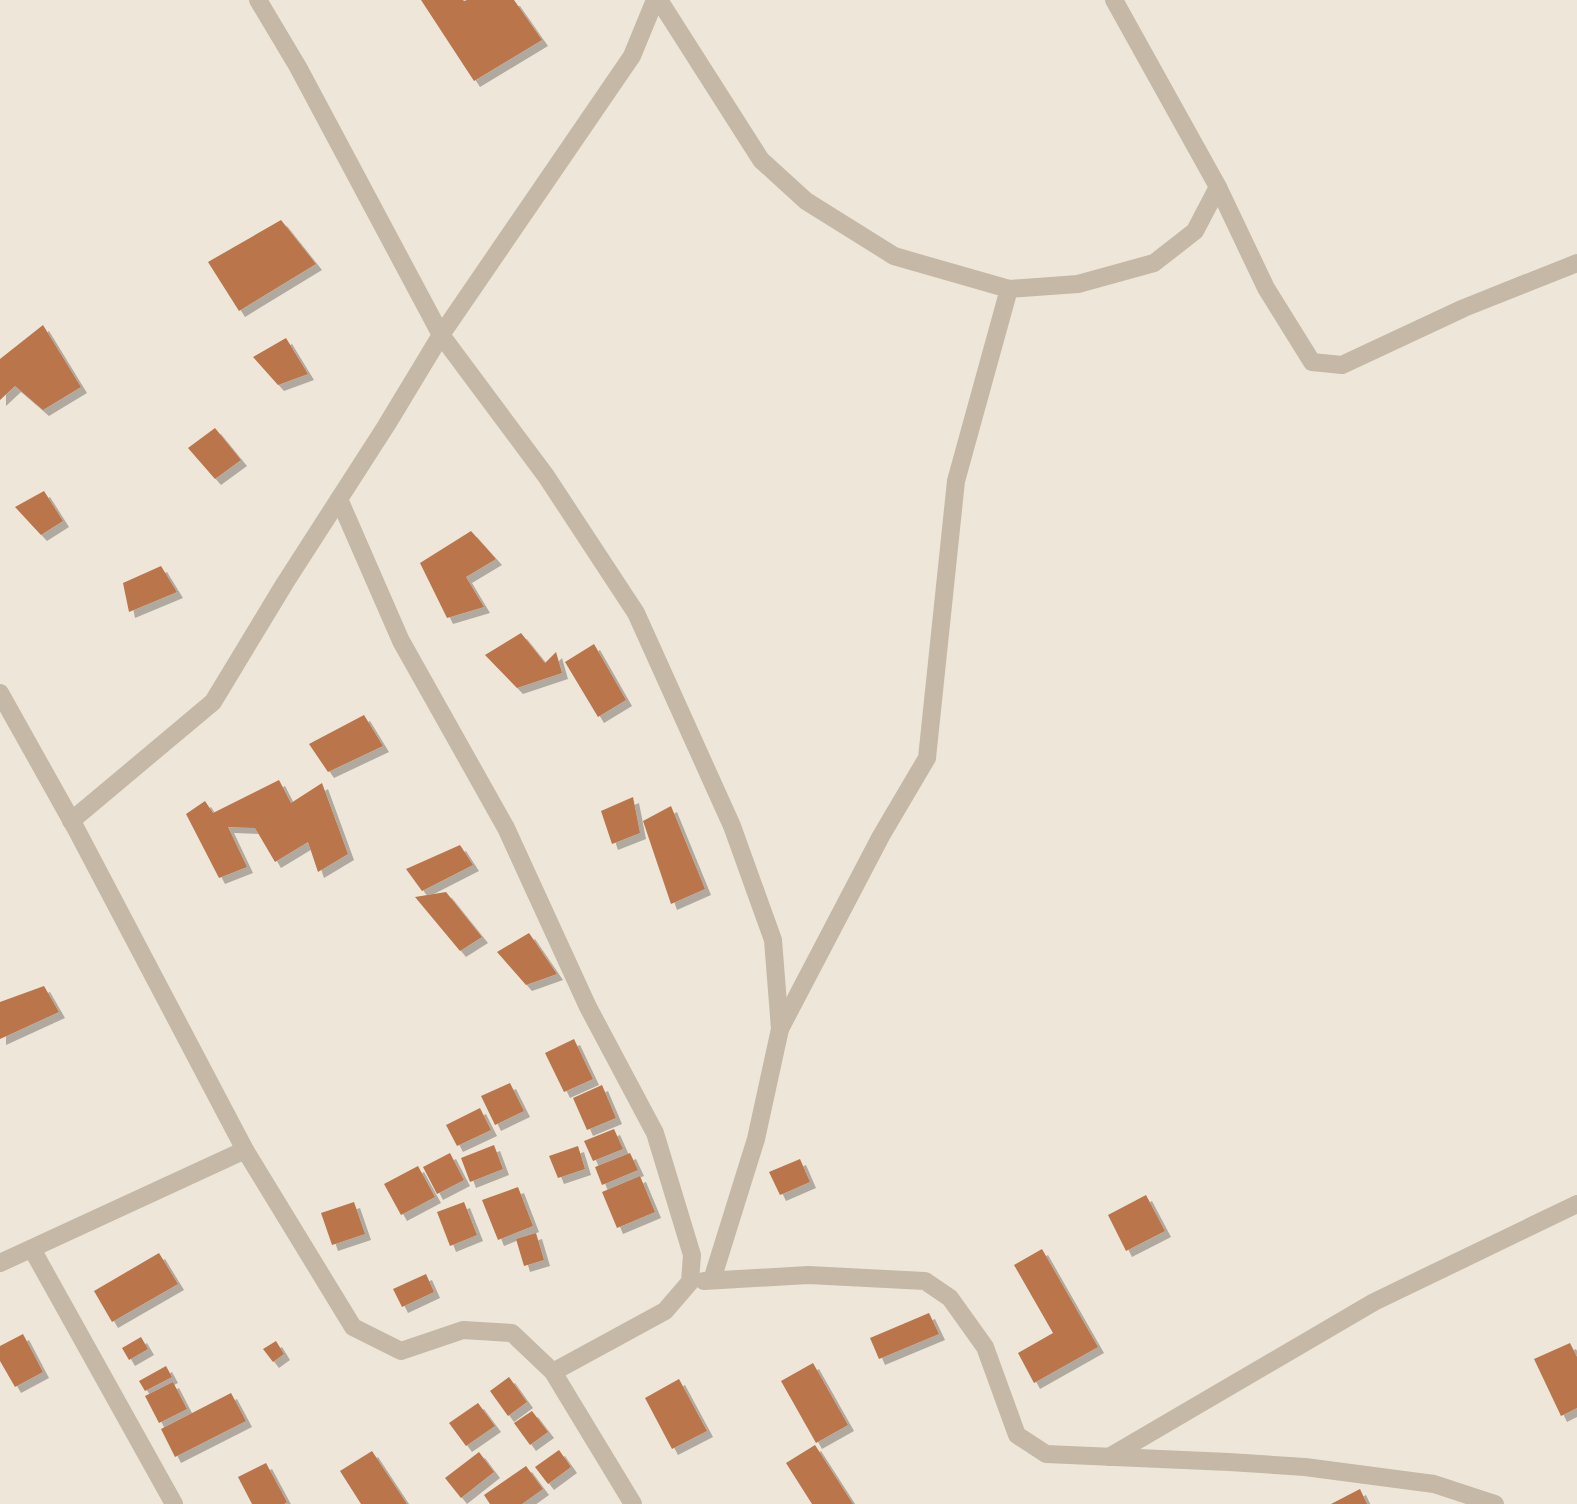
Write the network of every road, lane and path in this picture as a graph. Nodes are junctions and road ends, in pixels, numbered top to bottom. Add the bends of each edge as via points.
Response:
1 (258, 0) edge
2 (657, 0) edge
3 (1114, 0) edge
4 (1218, 187) junction
5 (1577, 262) edge
6 (1009, 289) junction
7 (441, 335) junction
8 (339, 499) junction
9 (0, 693) edge
10 (71, 821) junction
11 (780, 1029) junction
12 (245, 1150) junction
13 (1577, 1204) edge
14 (32, 1249) junction
15 (0, 1263) edge
16 (712, 1280) junction
17 (690, 1282) junction
18 (553, 1372) junction
19 (1109, 1457) junction
20 (174, 1504) edge
21 (633, 1504) edge
22 (1495, 1504) edge

1 - 7 street
2 - 6 street via 761,160 806,201 894,256
2 - 7 street via 632,56
3 - 4 street
4 - 5 street via 1266,288 1312,362 1342,365
4 - 6 street via 1195,231 1154,263 1078,284
6 - 11 street via 956,481 926,758
7 - 8 street
7 - 11 street via 546,476 636,613 732,826 773,940
8 - 10 street via 213,702
8 - 17 street via 401,641 506,828 588,1007 655,1133 692,1255
9 - 10 street
10 - 12 street
11 - 16 street via 756,1139
12 - 14 street
12 - 18 street via 353,1327 401,1351 463,1331 512,1333
13 - 19 street via 1374,1302
14 - 15 street
14 - 20 street
16 - 17 street
16 - 19 street via 808,1275 925,1281 950,1298 985,1347 1017,1435 1046,1454
17 - 18 street via 665,1311
18 - 21 street
19 - 22 street via 1305,1467 1434,1485

